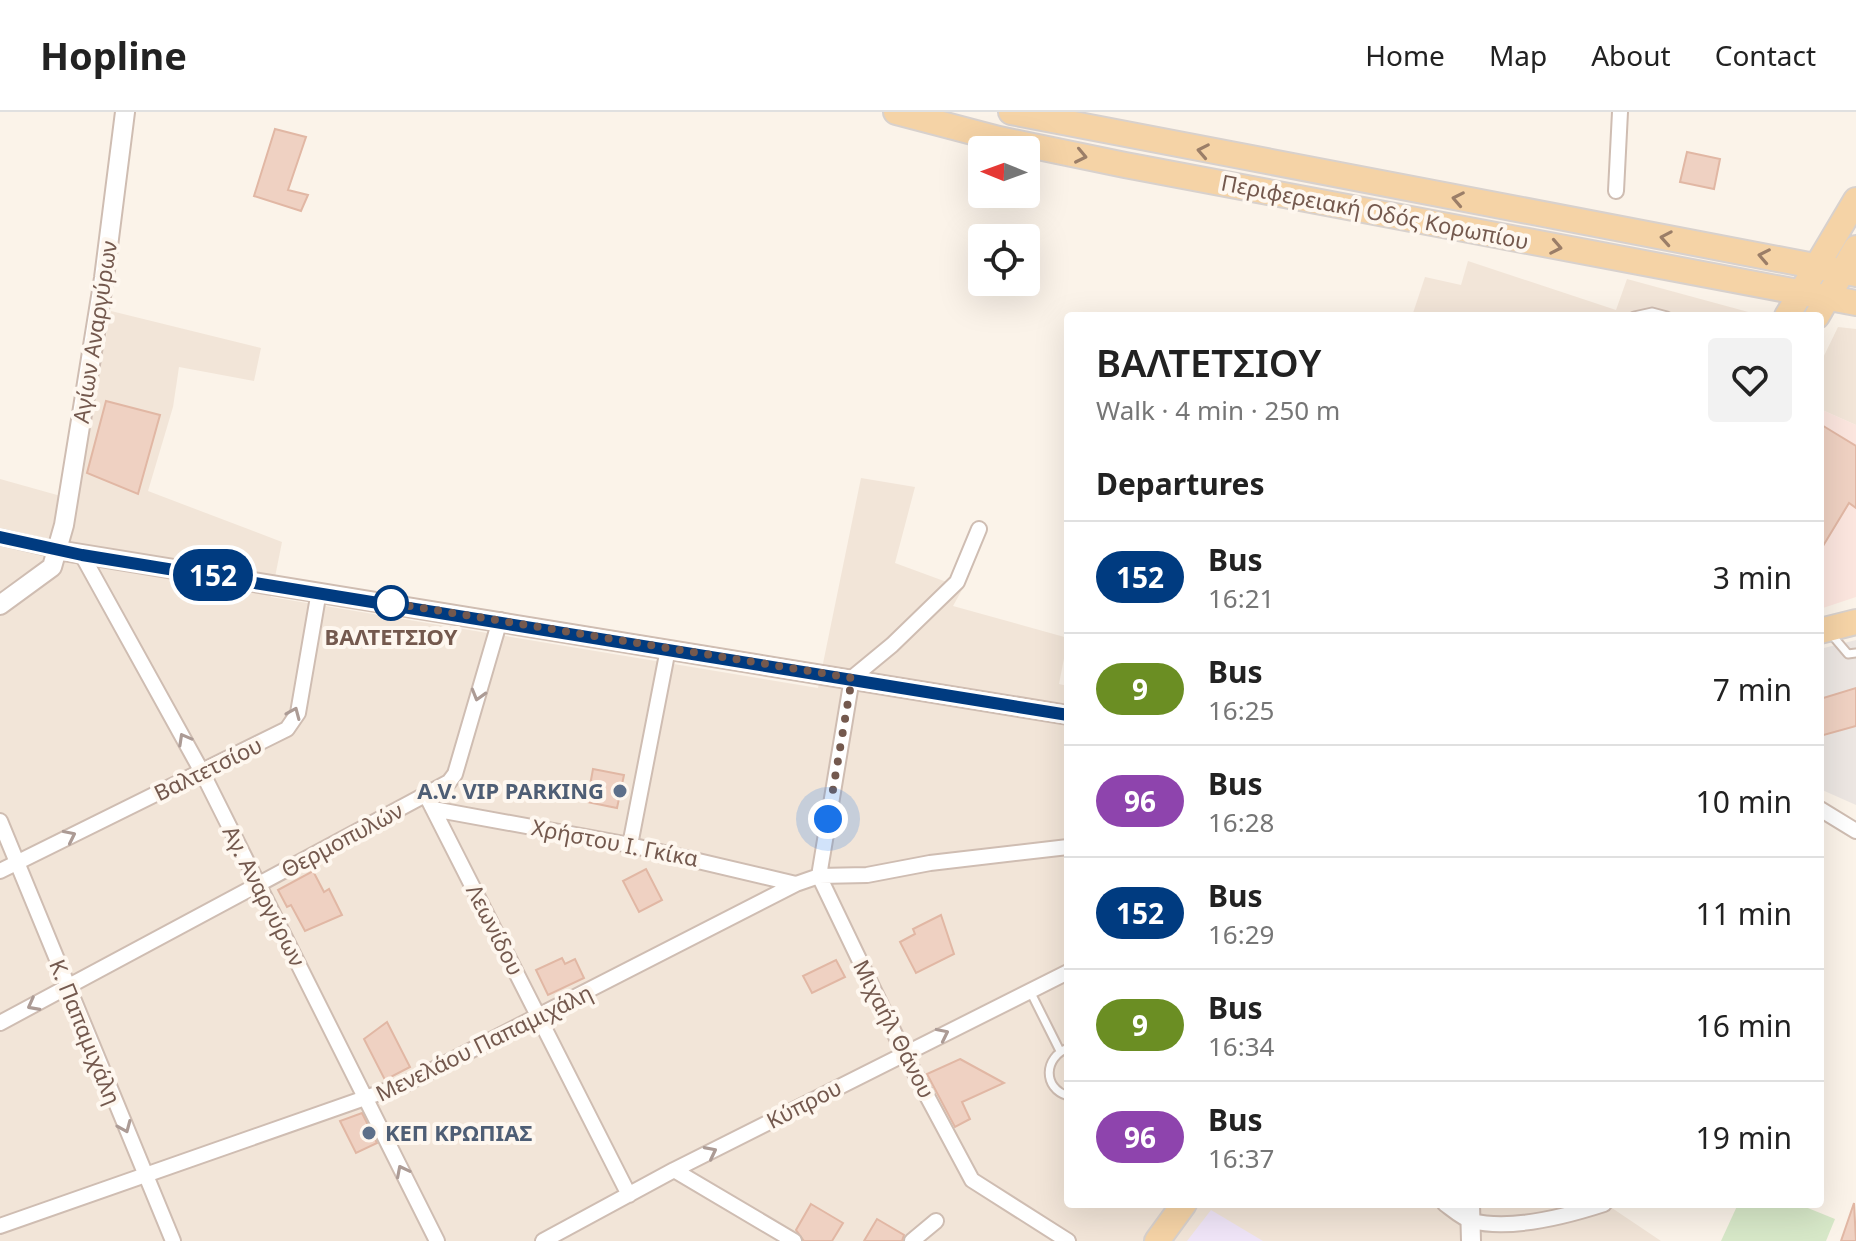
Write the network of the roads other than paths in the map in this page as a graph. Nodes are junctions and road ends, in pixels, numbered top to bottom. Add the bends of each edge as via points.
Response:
1 (125, 112) edge
2 (896, 112) edge
3 (1011, 112) edge
4 (1620, 112) edge
5 (1616, 191) dead end
6 (1856, 200) edge
7 (1856, 248) edge
8 (1815, 266) junction
9 (1850, 273) edge
10 (1800, 293) junction
11 (1856, 303) edge
12 (1823, 307) edge
13 (1789, 312) edge
14 (979, 529) dead end
15 (0, 537) edge
16 (57, 550) junction
17 (82, 555) junction
18 (319, 591) junction
19 (0, 605) edge
20 (500, 620) junction
21 (1856, 622) edge
22 (1824, 630) edge
23 (668, 649) junction
24 (1856, 653) edge
25 (852, 678) junction
26 (1064, 714) edge
27 (202, 772) junction
28 (426, 795) junction
29 (433, 809) junction
30 (1824, 811) edge
31 (0, 821) edge
32 (1856, 831) edge
33 (630, 845) junction
34 (1064, 847) edge
35 (16, 863) junction
36 (0, 871) edge
37 (819, 876) junction
38 (796, 884) junction
39 (259, 885) junction
40 (1064, 974) edge
41 (66, 987) junction
42 (1030, 991) junction
43 (540, 1017) junction
44 (0, 1023) edge
45 (1064, 1049) edge
46 (904, 1053) junction
47 (1064, 1094) edge
48 (366, 1100) junction
49 (674, 1170) junction
50 (144, 1174) junction
51 (629, 1195) junction
52 (1181, 1208) edge
53 (1592, 1208) edge
54 (1470, 1213) edge
55 (936, 1221) dead end
56 (0, 1226) edge
57 (173, 1241) edge
58 (437, 1241) edge
59 (543, 1241) edge
60 (794, 1241) edge
61 (912, 1241) edge
62 (1068, 1241) edge
63 (1157, 1241) edge
64 (1471, 1241) edge

1 - 16 street, Αγίων Αναργύρων via 104,278
2 -> 10 main road, Περιφερειακή Οδός Κορωπίου via 1125,165
8 -> 3 main road, Περιφερειακή Οδός Κορωπίου
4 - 5 street
6 - 8 main road
7 - 9 main road
8 - 9 main road, Περιφερειακή Οδός Κορωπίου
8 - 10 main road
9 - 12 main road
10 - 12 main road, Περιφερειακή Οδός Κορωπίου
10 - 13 main road
11 - 12 main road, Περιφερειακή Οδός Κορωπίου
14 - 25 street via 957,582
15 - 16 street
16 - 17 street
16 - 19 street via 47,573
17 - 18 street
27 -> 17 street, Αγ. Αναργύρων
18 - 20 street
27 -> 18 street, Βαλτετσίου via 287,729 298,713
20 - 23 street
20 -> 28 street, Θερμοπυλών via 455,774
21 - 22 main road
22 - 24 lane via 1848,654
23 - 25 street
23 - 33 street
25 - 26 street
25 - 37 street
35 -> 27 street, Βαλτετσίου
27 - 39 street, Αγ. Αναργύρων
28 - 29 street, Λεωνίδου
28 - 39 street, Θερμοπυλών
29 - 33 street, Χρήστου Ι. Γκίκα
29 - 43 street, Λεωνίδου
30 - 32 street
31 - 35 street, Κ. Παπαμιχάλη
33 - 38 street, Χρήστου Ι. Γκίκα
34 - 37 street, Μενελάου Παπαμιχάλη via 867,875
35 - 36 street, Βαλτετσίου
35 - 41 street, Κ. Παπαμιχάλη
37 - 38 street, Μενελάου Παπαμιχάλη
37 - 46 street, Μιχαήλ Θάνου
38 - 43 street, Μενελάου Παπαμιχάλη
39 - 41 street, Θερμοπυλών
39 - 48 street, Αγ. Αναργύρων
40 - 42 street, Κύπρου
41 -> 44 street, Θερμοπυλών
41 -> 50 street, Κ. Παπαμιχάλη
42 - 45 lane
46 -> 42 street, Κύπρου
43 - 48 street, Μενελάου Παπαμιχάλη
43 - 51 street, Λεωνίδου
45 - 47 lane via 1054,1056 1049,1073 1055,1089
49 -> 46 street, Κύπρου
46 - 62 street, Μιχαήλ Θάνου via 972,1180
48 - 50 street, Μενελάου Παπαμιχάλη
58 -> 48 street, Αγ. Αναργύρων
49 - 51 street, Κύπρου
49 - 60 street
50 - 56 street, Μενελάου Παπαμιχάλη
50 - 57 street, Κ. Παπαμιχάλη
51 - 59 street, Κύπρου
52 - 63 main road
53 - 54 street via 1526,1222
54 - 64 street
55 - 61 street

